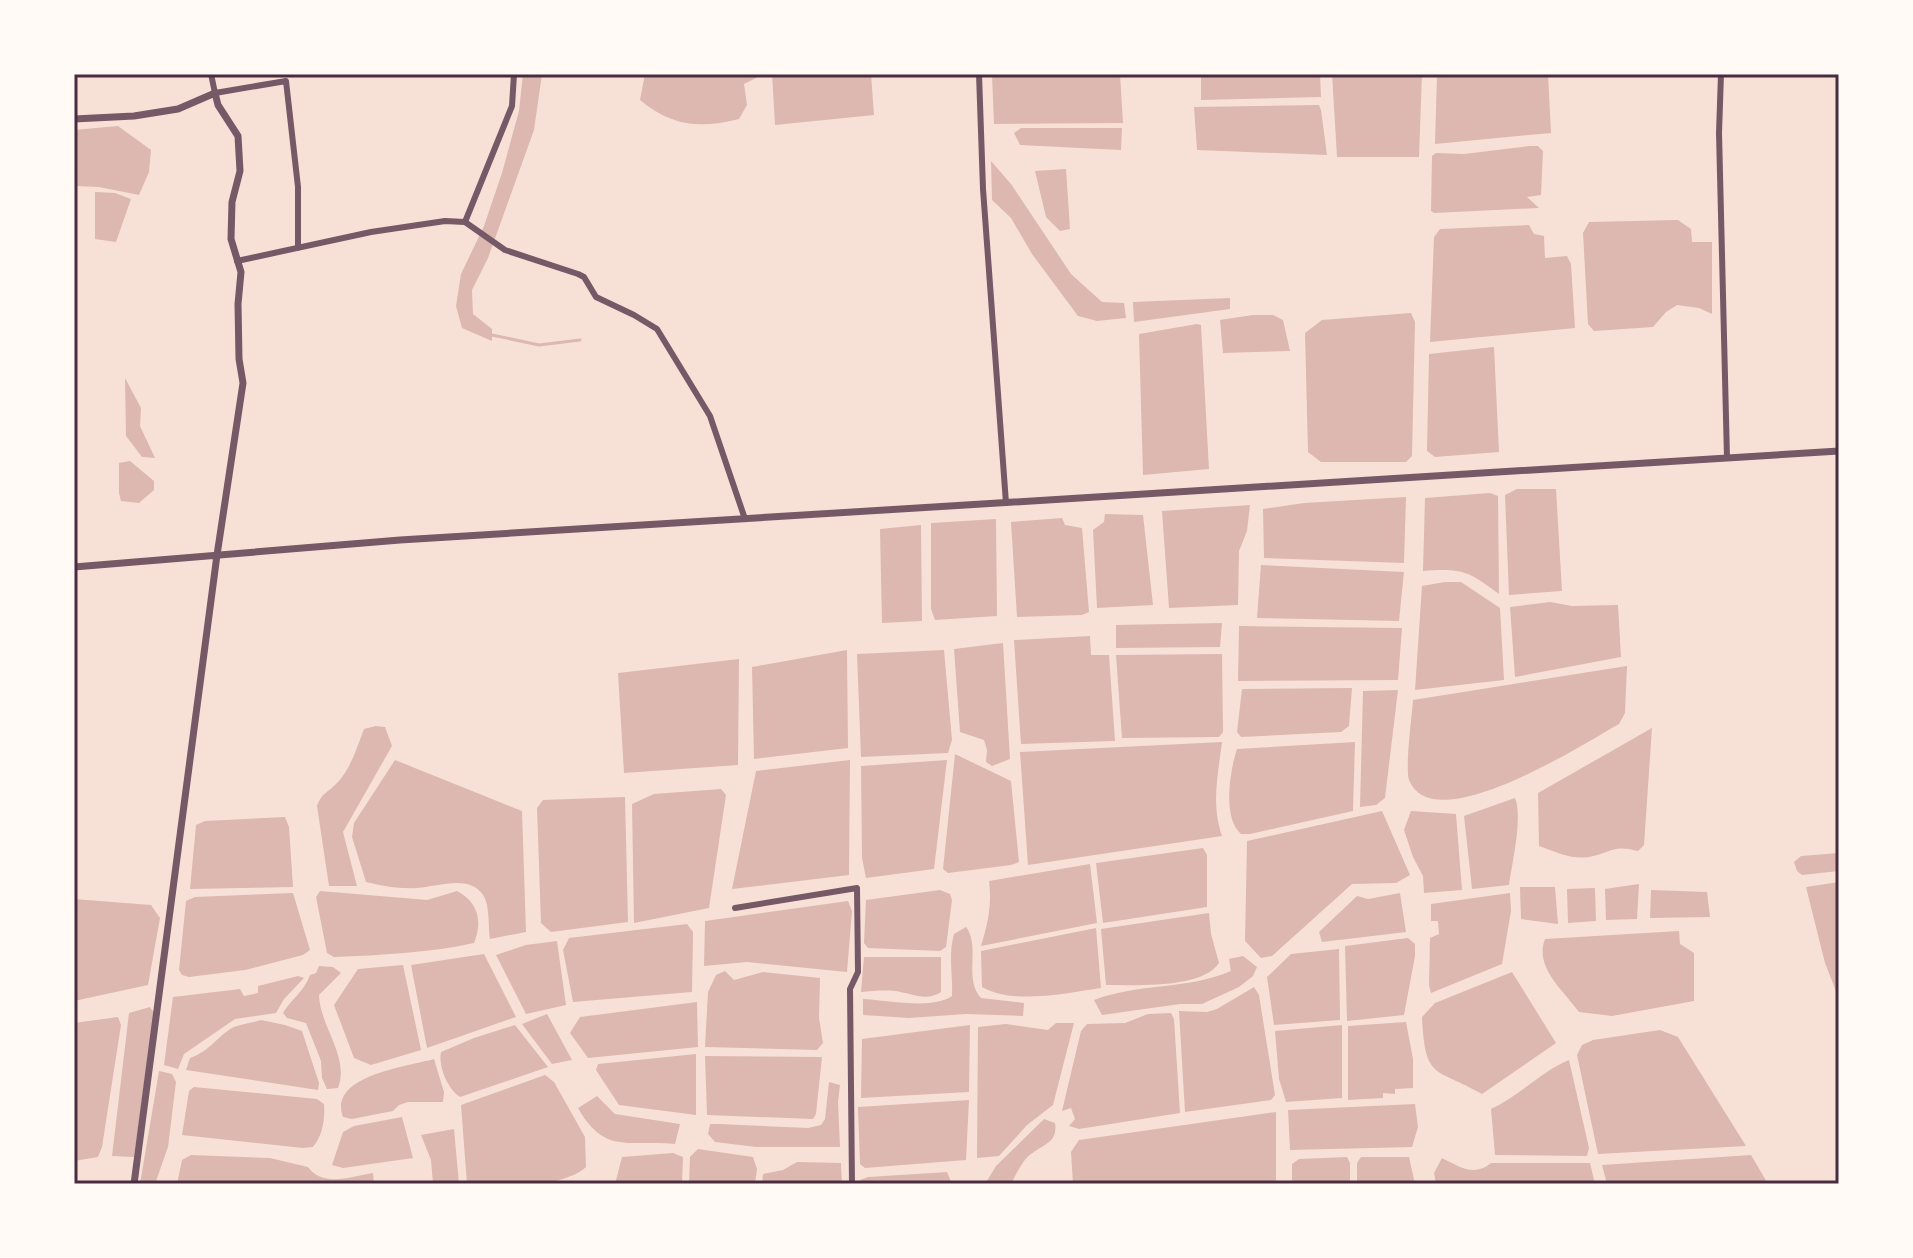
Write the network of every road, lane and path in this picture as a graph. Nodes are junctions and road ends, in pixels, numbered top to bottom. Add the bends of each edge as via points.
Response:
1 (211, 74) edge
2 (514, 74) edge
3 (979, 74) edge
4 (1721, 74) edge
5 (215, 93) junction
6 (74, 119) edge
7 (465, 222) junction
8 (298, 248) junction
9 (237, 261) junction
10 (1839, 451) edge
11 (1727, 458) junction
12 (1006, 503) junction
13 (745, 519) junction
14 (217, 555) junction
15 (74, 567) edge
16 (735, 908) dead end
17 (134, 1184) edge
18 (852, 1184) edge

1 - 5 street
2 - 7 street via 512,106
3 - 12 street
4 - 11 street
5 - 6 street via 178,109
5 - 8 street via 286,81 298,187
5 - 9 street via 238,136 240,171 231,239
7 - 8 street via 371,232
7 - 13 street via 498,246 584,277 596,297 657,329 710,416
8 - 9 street
9 - 14 street via 243,383
10 - 11 street
11 - 12 street
12 - 13 street
13 - 14 street
14 - 15 street
14 - 17 street
16 - 18 street via 857,888 858,972 850,989

